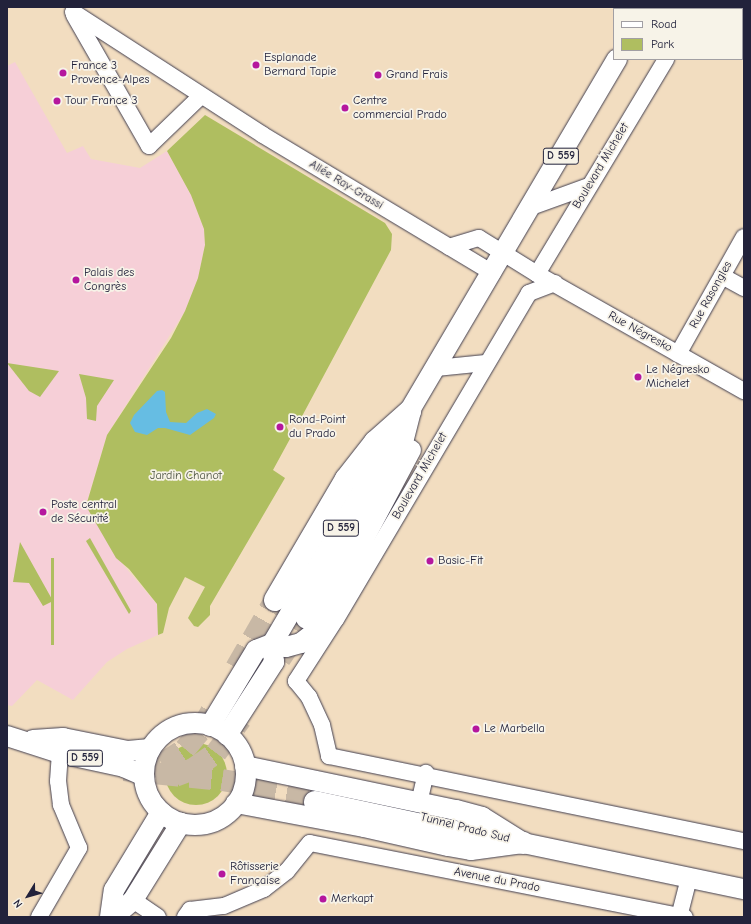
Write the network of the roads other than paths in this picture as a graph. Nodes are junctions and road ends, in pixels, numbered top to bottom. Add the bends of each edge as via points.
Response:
1 (71, 10) edge
2 (616, 60) edge
3 (665, 60) edge
4 (201, 96) junction
5 (589, 186) junction
6 (531, 207) junction
7 (744, 237) edge
8 (449, 247) junction
9 (504, 253) junction
10 (493, 273) junction
11 (537, 274) junction
12 (722, 276) junction
13 (555, 283) junction
14 (744, 288) edge
15 (678, 354) junction
16 (486, 363) junction
17 (436, 368) junction
18 (744, 391) edge
19 (410, 411) junction
20 (275, 600) tunnel mouth
21 (307, 618) tunnel mouth
22 (272, 644) junction
23 (219, 730) junction
24 (16, 738) edge
25 (150, 749) junction
26 (60, 752) junction
27 (245, 766) junction
28 (426, 773) junction
29 (144, 776) junction
30 (316, 799) tunnel mouth
31 (419, 803) junction
32 (236, 804) junction
33 (161, 812) junction
34 (181, 823) junction
35 (744, 840) edge
36 (523, 843) junction
37 (689, 878) junction
38 (744, 889) edge
39 (133, 900) junction
40 (187, 913) edge
41 (39, 917) edge
42 (110, 917) edge
43 (113, 917) edge
44 (158, 917) edge
45 (681, 917) edge

1 - 4 street, Allée Ray-Grassi
1 - 4 street, Allée Ray-Grassi via 149,146
2 - 6 main road, D 559
3 - 5 street, Boulevard Michelet
4 - 8 street, Allée Ray-Grassi
5 - 6 street
5 - 11 street, Boulevard Michelet
6 - 9 main road, D 559
7 - 12 street, Rue Rasongles
8 - 9 street, Rue Négresko via 479,238
8 - 10 street, Allée Ray-Grassi
9 - 10 main road, D 559
9 - 11 street, Rue Négresko
10 - 17 main road, D 559
11 - 13 street, Rue Négresko
12 - 14 street
12 - 15 street, Rue Rasongles
13 - 15 street, Rue Négresko
13 - 16 street, Boulevard Michelet via 529,293
15 - 18 street, Rue Négresko
16 - 17 street
16 - 28 street, Boulevard Michelet via 336,620 296,681 309,697 322,725 329,756
17 - 19 main road, D 559
19 - 20 highway via 375,442 346,479
19 - 21 highway via 399,454
19 - 22 main road, D 559
19 - 22 main road, Boulevard Michelet via 415,437 409,459 314,633 301,643 286,647
22 - 23 main road via 274,662
23 - 25 main road via 192,723 178,726 163,734
23 - 27 main road via 239,749
24 - 25 main road, D 559 via 63,738 128,751
24 - 26 main road, D 559
25 - 29 main road
26 - 29 main road, D 559 via 124,767
26 - 41 street via 58,781 61,805 79,848
27 - 31 main road, Avenue du Prado
27 - 32 main road via 242,792
28 - 31 street
28 - 35 street
29 - 33 main road via 148,794
30 - 36 highway, Tunnel Prado Sud via 451,824
31 - 36 main road, Avenue du Prado via 482,817
32 - 34 main road via 228,813 206,824
32 - 36 main road, Avenue du Prado via 364,827 456,848 471,850
33 - 34 main road
33 - 42 main road via 114,890
34 - 39 main road
36 - 37 main road, Avenue du Prado
37 - 38 main road, Avenue du Prado
37 - 45 street
39 - 43 main road
39 - 44 street
40 - 45 street, Avenue du Prado via 224,906 264,889 287,871 310,843

